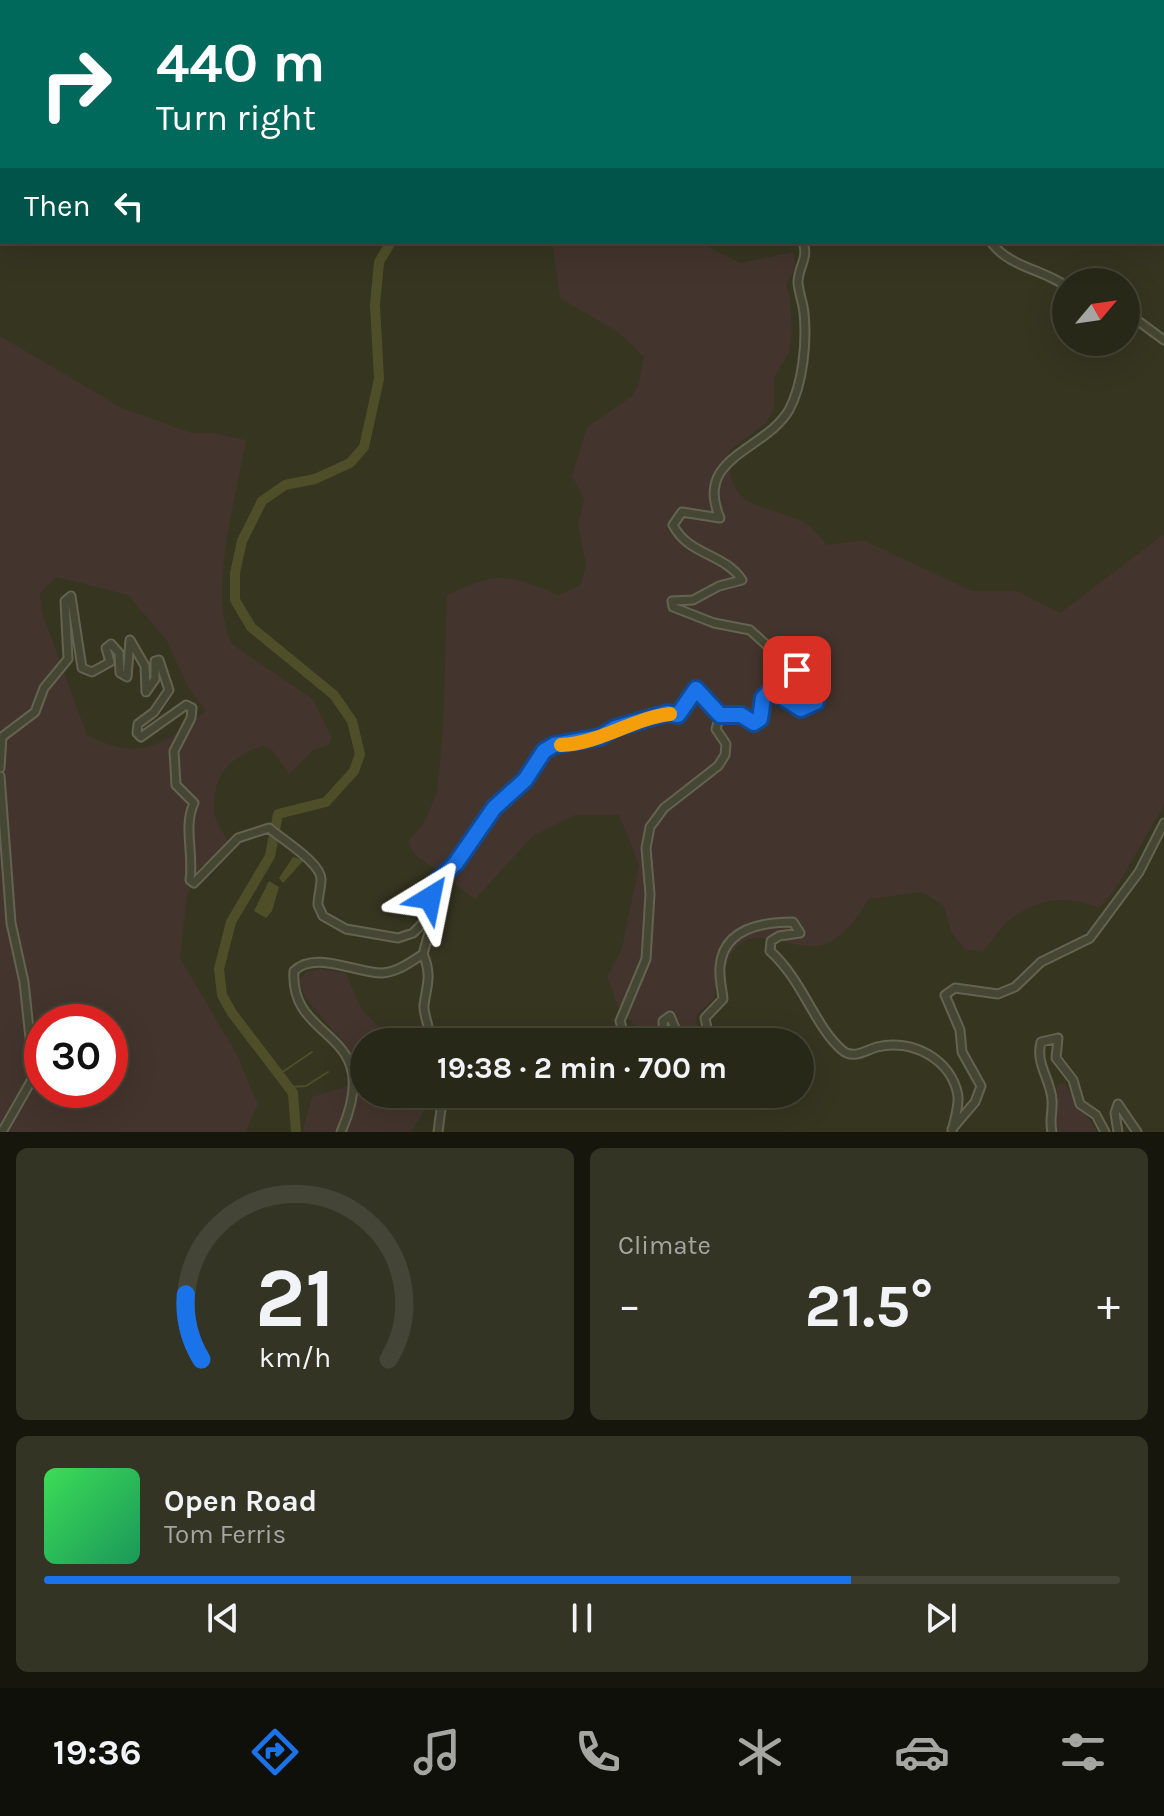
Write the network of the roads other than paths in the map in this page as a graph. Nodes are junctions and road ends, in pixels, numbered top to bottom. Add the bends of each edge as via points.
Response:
1 (804, 244) edge
2 (993, 244) edge
3 (1052, 278) edge
4 (1140, 322) edge
5 (1164, 340) edge
6 (720, 715) junction
7 (0, 768) edge
8 (0, 776) edge
9 (1164, 823) edge
10 (426, 920) junction
11 (423, 954) junction
12 (430, 1028) edge
13 (622, 1028) edge
14 (663, 1028) edge
15 (675, 1028) edge
16 (707, 1028) edge
17 (441, 1108) edge
18 (952, 1131) edge
19 (2, 1132) edge
20 (341, 1132) edge
21 (438, 1132) edge
22 (1052, 1132) edge
23 (1105, 1132) edge
24 (1118, 1132) edge
25 (1137, 1132) edge

1 - 6 street via 807,256 798,281 804,357 790,408 763,439 748,445 721,470 713,486 718,520 687,511 673,525 690,547 730,565 742,580 693,600 672,601 673,607 714,623 750,630 773,651 793,647 816,659 816,670 796,673 817,691 816,702 801,709 771,690 763,698 758,723 741,715
2 - 3 street via 1022,267
4 - 5 street
6 - 10 street via 696,689 678,715 667,713 544,751 431,887
6 - 13 street via 716,729 726,744 725,755 664,808 650,827 646,959 620,1021
7 - 10 street via 2,737 35,712 44,688 68,659 65,601 71,596 82,668 92,672 110,662 106,648 111,644 119,653 120,673 127,677 130,640 145,666 146,692 155,679 155,661 165,668 169,690 138,724 141,737 186,705 192,708 174,751 176,785 194,803 187,818 193,856 190,880 194,883 238,838 269,828 317,865 318,905 331,923 398,938
8 - 19 street via 11,923 24,982 34,1076
9 - 18 street via 1139,872 1090,938 1041,962 1015,987 985,994 955,988 945,995 960,1030 962,1052 981,1086
10 - 11 street via 430,929
11 - 12 street via 431,981 423,1008
11 - 20 street via 382,973 306,963 294,971 297,1000 343,1051 356,1077
14 - 15 street via 670,1016
16 - 18 street via 705,1018 723,999 719,970 731,943 751,925 793,922 800,933 779,936 771,941 770,951 793,976 832,1037 844,1052 854,1055 896,1044 942,1063 957,1093
17 - 21 street
22 - 23 street via 1052,1098 1041,1073 1039,1049 1041,1042 1058,1038 1056,1058 1073,1080 1080,1104 1096,1115
24 - 25 street via 1118,1104

